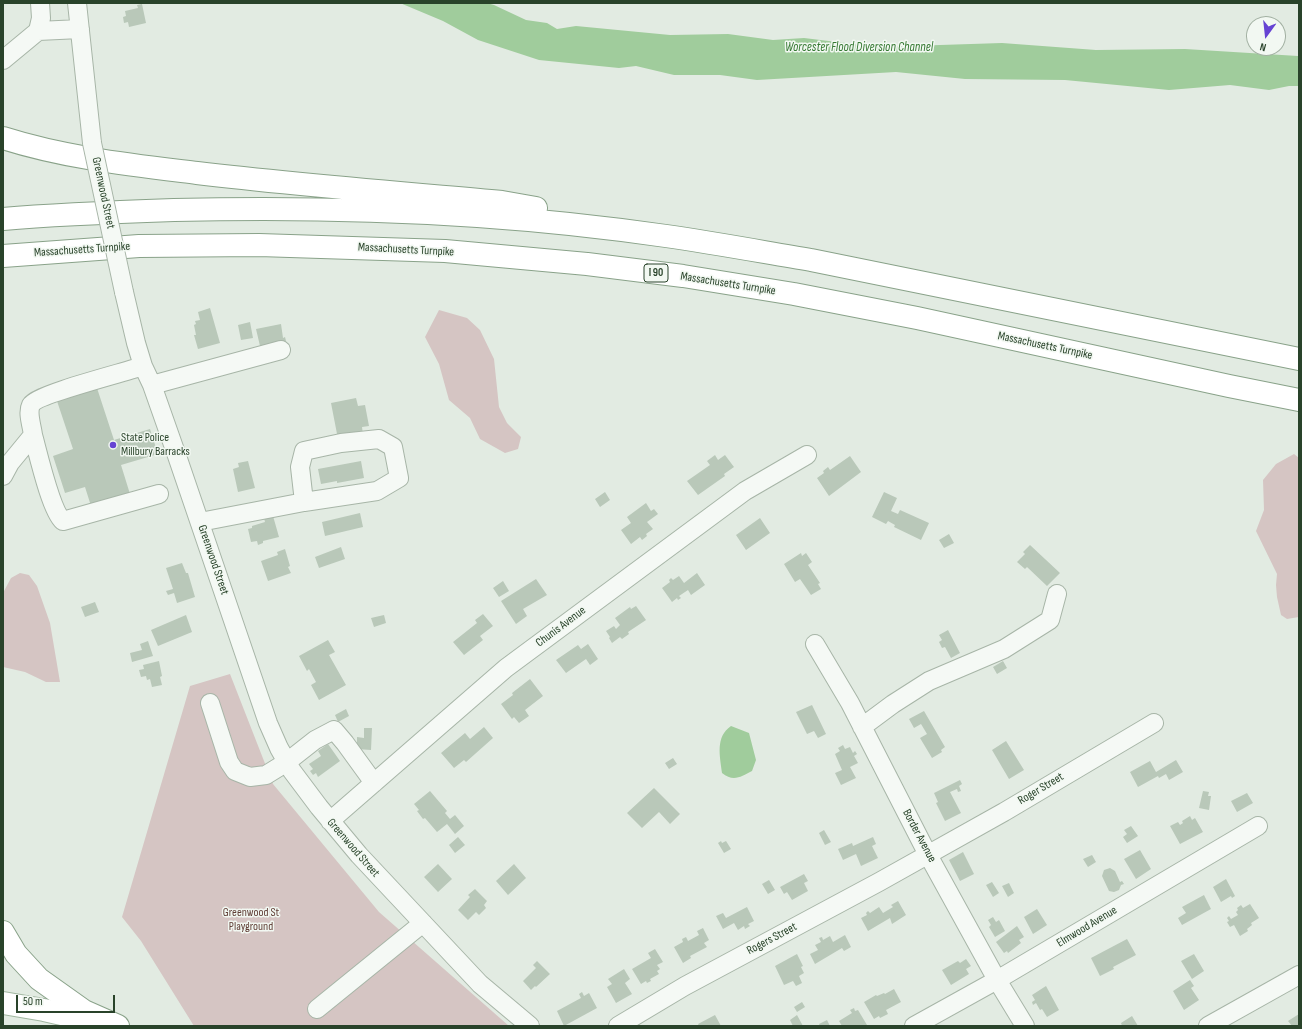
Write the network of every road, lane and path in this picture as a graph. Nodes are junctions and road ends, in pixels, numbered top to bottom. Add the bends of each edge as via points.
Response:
1 (40, 3) edge
2 (77, 3) edge
3 (80, 29) junction
4 (38, 31) junction
5 (3, 60) edge
6 (3, 138) edge
7 (3, 219) edge
8 (664, 235) junction
9 (103, 248) junction
10 (3, 256) edge
11 (3, 271) edge
12 (281, 350) dead end
13 (1299, 359) edge
14 (144, 366) junction
15 (152, 385) junction
16 (1299, 400) edge
17 (34, 435) junction
18 (807, 455) dead end
19 (3, 476) edge
20 (159, 494) dead end
21 (304, 502) junction
22 (200, 522) junction
23 (1057, 594) dead end
24 (815, 644) dead end
25 (210, 703) dead end
26 (1154, 724) dead end
27 (862, 727) junction
28 (287, 762) junction
29 (374, 783) junction
30 (330, 821) junction
31 (1258, 826) dead end
32 (927, 853) junction
33 (423, 923) junction
34 (3, 932) edge
35 (1299, 975) edge
36 (997, 980) junction
37 (3, 1003) edge
38 (317, 1009) dead end
39 (110, 1026) edge
40 (118, 1026) edge
41 (530, 1026) edge
42 (618, 1026) edge
43 (914, 1026) edge
44 (1025, 1026) edge
45 (1208, 1026) edge

1 - 4 street via 41,18
2 - 3 street, Greenwood Street
3 - 4 street
3 - 14 street, Greenwood Street, bridge via 92,143 124,292
4 - 5 street
6 - 8 main road via 80,157 148,167 502,202 592,218
7 - 8 main road via 179,210 342,209 484,216
8 - 13 main road via 818,262
9 - 10 main road, Massachusetts Turnpike / I 90
9 - 11 main road via 41,265
9 - 16 main road, Massachusetts Turnpike / I 90 via 177,245 445,251 683,276 917,318
12 - 15 street
14 - 15 street, Greenwood Street
14 - 17 street via 34,401 30,412
15 - 22 street, Greenwood Street
17 - 19 street via 10,463
17 - 20 street via 52,502 63,521
18 - 29 street, Chunis Avenue via 745,491 506,668
21 - 21 street via 377,491 399,478 393,447 379,439 341,443 304,451 300,467
21 - 22 street
22 - 28 street, Greenwood Street via 268,723
23 - 27 street via 1050,620 1004,649 929,681
24 - 27 street, Border Avenue
25 - 28 street via 234,771 250,777 266,775
26 - 32 street, Roger Street via 1004,812
27 - 32 street, Border Avenue
28 - 29 street via 315,740 334,730
28 - 30 street, Greenwood Street
29 - 30 street, Chunis Avenue
30 - 33 street, Greenwood Street via 367,865
31 - 36 street, Elmwood Avenue
32 - 36 street, Border Avenue
32 - 42 street, Rogers Street via 685,986
33 - 38 street
33 - 41 street, Greenwood Street via 480,984
34 - 40 main road via 16,954 39,979 84,1012
35 - 45 street
36 - 43 street, Elmwood Avenue
36 - 44 street, Border Avenue
37 - 39 main road

